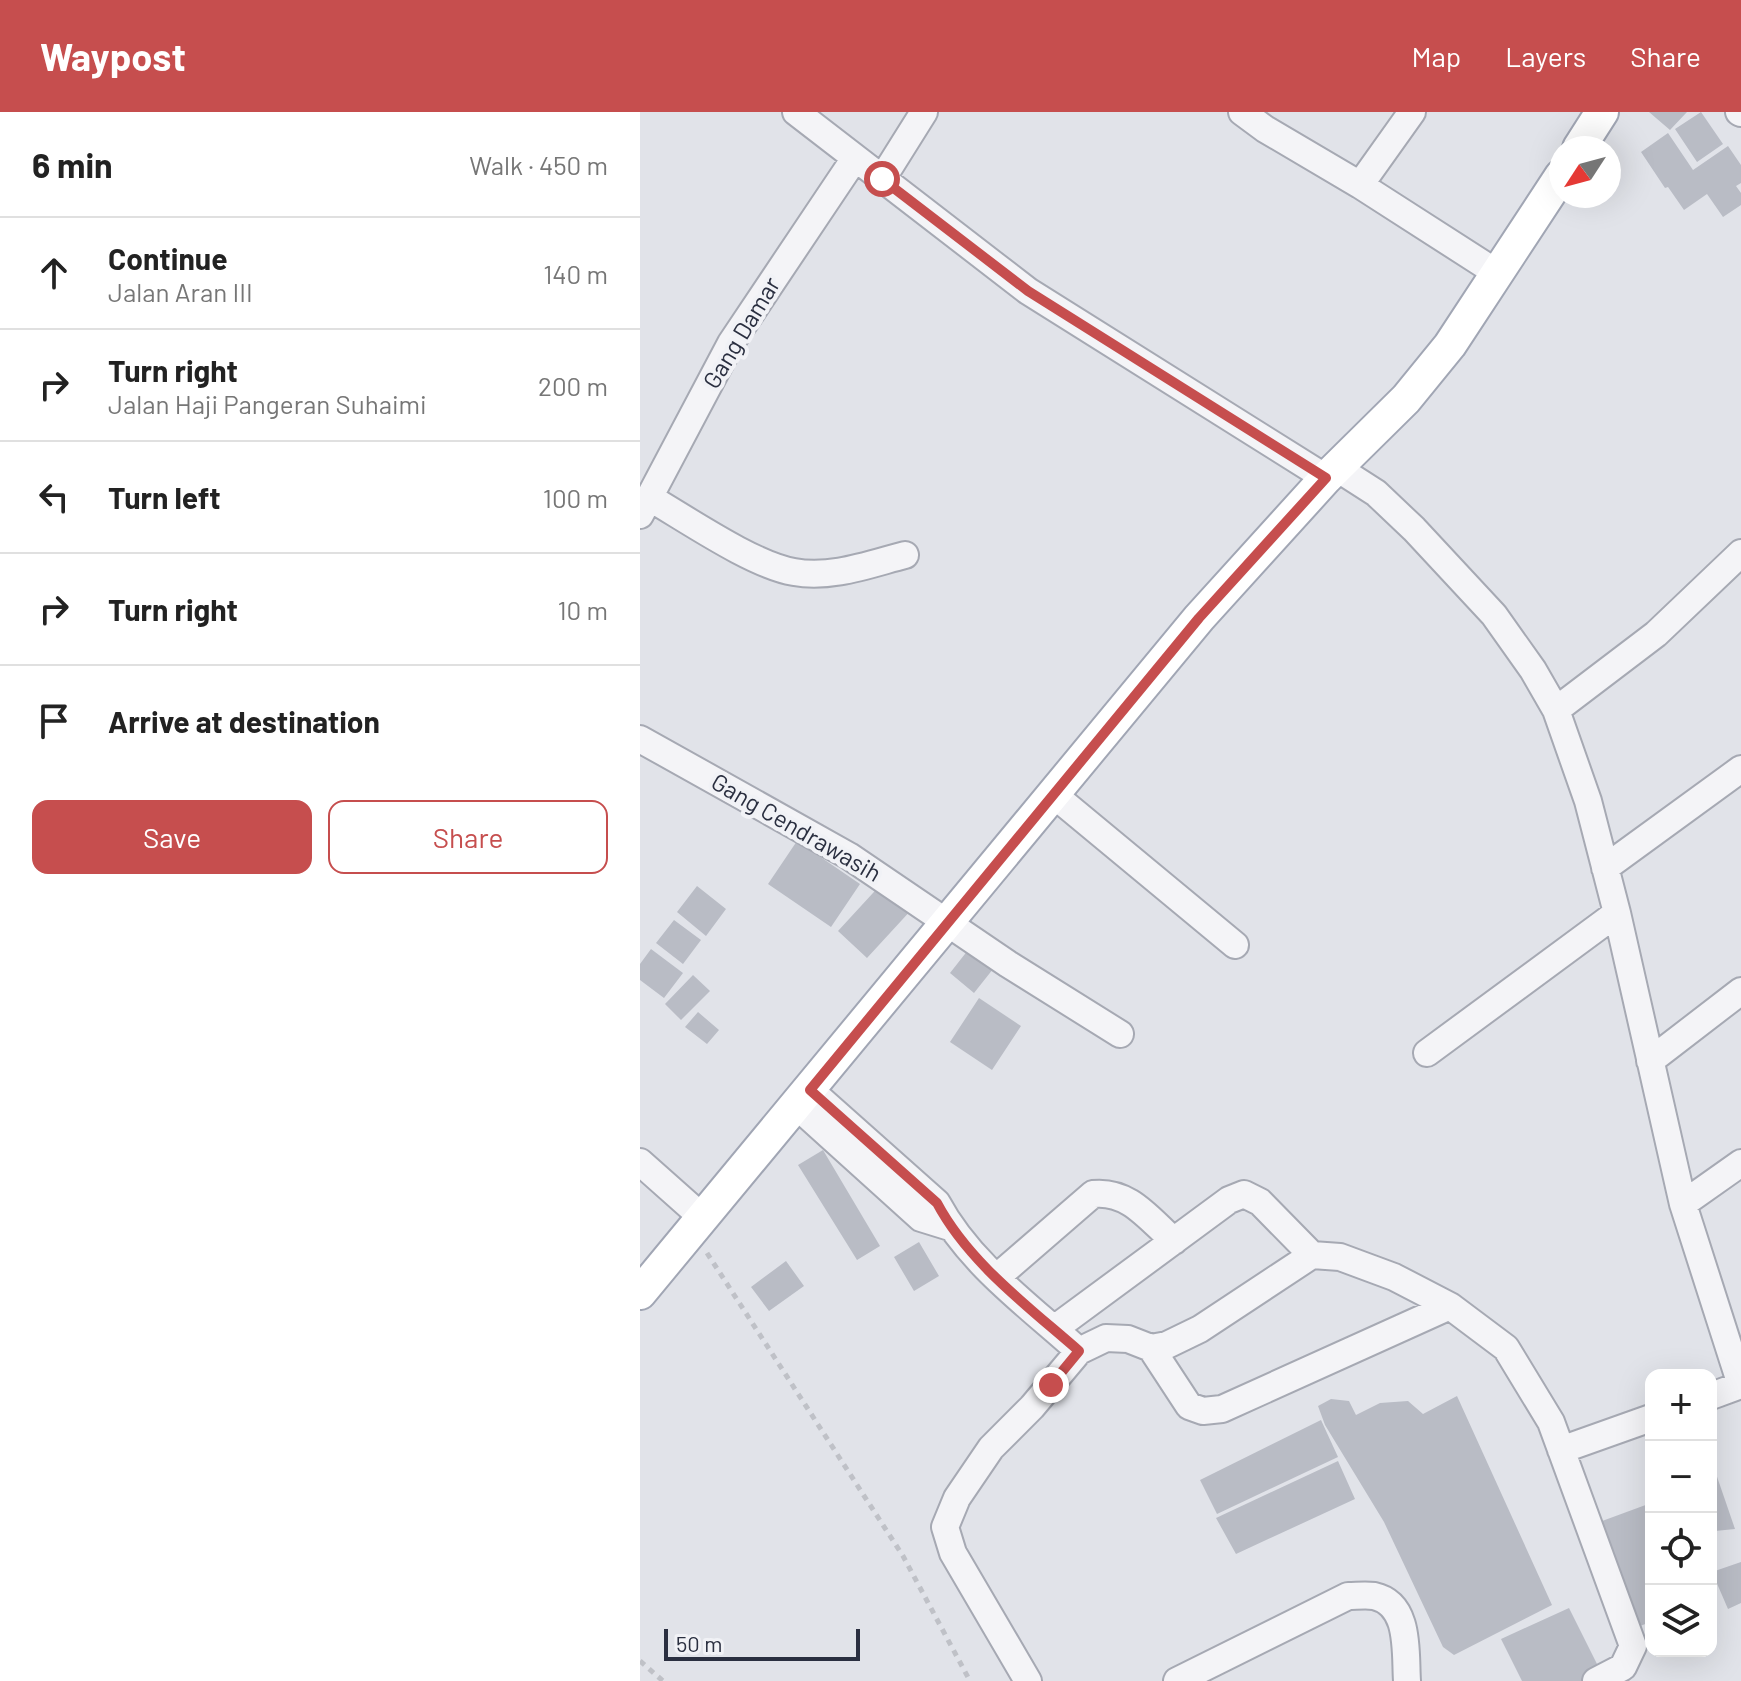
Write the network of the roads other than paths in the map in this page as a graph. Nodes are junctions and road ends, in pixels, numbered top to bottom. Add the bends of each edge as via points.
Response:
1 (796, 112) edge
2 (924, 112) edge
3 (1242, 112) edge
4 (1412, 112) edge
5 (1602, 112) edge
6 (1587, 136) edge
7 (855, 158) junction
8 (882, 179) junction
9 (1360, 185) junction
10 (1549, 194) edge
11 (1497, 273) junction
12 (1332, 473) junction
13 (645, 506) edge
14 (1741, 553) edge
15 (905, 555) dead end
16 (1556, 710) junction
17 (640, 739) edge
18 (1741, 769) edge
19 (1054, 795) junction
20 (1605, 868) junction
21 (1617, 913) junction
22 (948, 923) junction
23 (1235, 945) dead end
24 (1741, 991) edge
25 (1120, 1034) dead end
26 (1427, 1053) dead end
27 (1650, 1061) junction
28 (803, 1098) junction
29 (640, 1162) edge
30 (1741, 1163) edge
31 (1683, 1204) junction
32 (697, 1224) junction
33 (1174, 1241) junction
34 (1312, 1255) junction
35 (997, 1277) junction
36 (640, 1293) edge
37 (1450, 1306) junction
38 (1054, 1329) junction
39 (1151, 1348) junction
40 (1079, 1351) junction
41 (1741, 1385) edge
42 (1717, 1394) edge
43 (1645, 1420) edge
44 (1561, 1450) junction
45 (1028, 1681) edge
46 (1177, 1681) edge
47 (1407, 1681) edge
48 (1596, 1681) edge

1 - 7 street
2 - 8 street
3 - 9 street
4 - 9 street
5 - 6 main road
7 - 8 street
7 - 13 street, Gang Damar via 731,343
8 - 12 street via 1028,291
9 - 11 street
10 - 11 main road
11 - 12 main road via 1442,356
12 - 16 street via 1376,493 1414,529 1494,615
12 - 19 main road via 1199,618
13 - 15 street via 795,572 843,572
14 - 16 street via 1656,634
16 - 20 street
17 - 22 street, Gang Cendrawasih via 849,856
18 - 20 street
19 - 22 main road
19 - 23 street
20 - 21 street
21 - 26 street
21 - 27 street
22 - 25 street, Gang Cendrawasih
22 - 28 main road
24 - 27 street
27 - 31 street
28 - 32 main road
28 - 35 street via 921,1218 950,1227
29 - 32 street
30 - 31 street
31 - 41 street
32 - 36 main road
33 - 34 street via 1244,1194 1260,1202
33 - 35 street via 1126,1198 1093,1194
33 - 38 street
34 - 37 street via 1354,1262
34 - 39 street via 1200,1329
35 - 38 street
37 - 39 street via 1222,1409 1189,1406
37 - 44 street via 1506,1348 1551,1422
38 - 40 street
39 - 40 street via 1106,1338
40 - 45 street via 991,1448 957,1498 945,1527 953,1553
41 - 42 street
43 - 44 street
44 - 48 street via 1633,1646 1623,1667
46 - 47 street via 1348,1596 1377,1596 1395,1608 1404,1629

